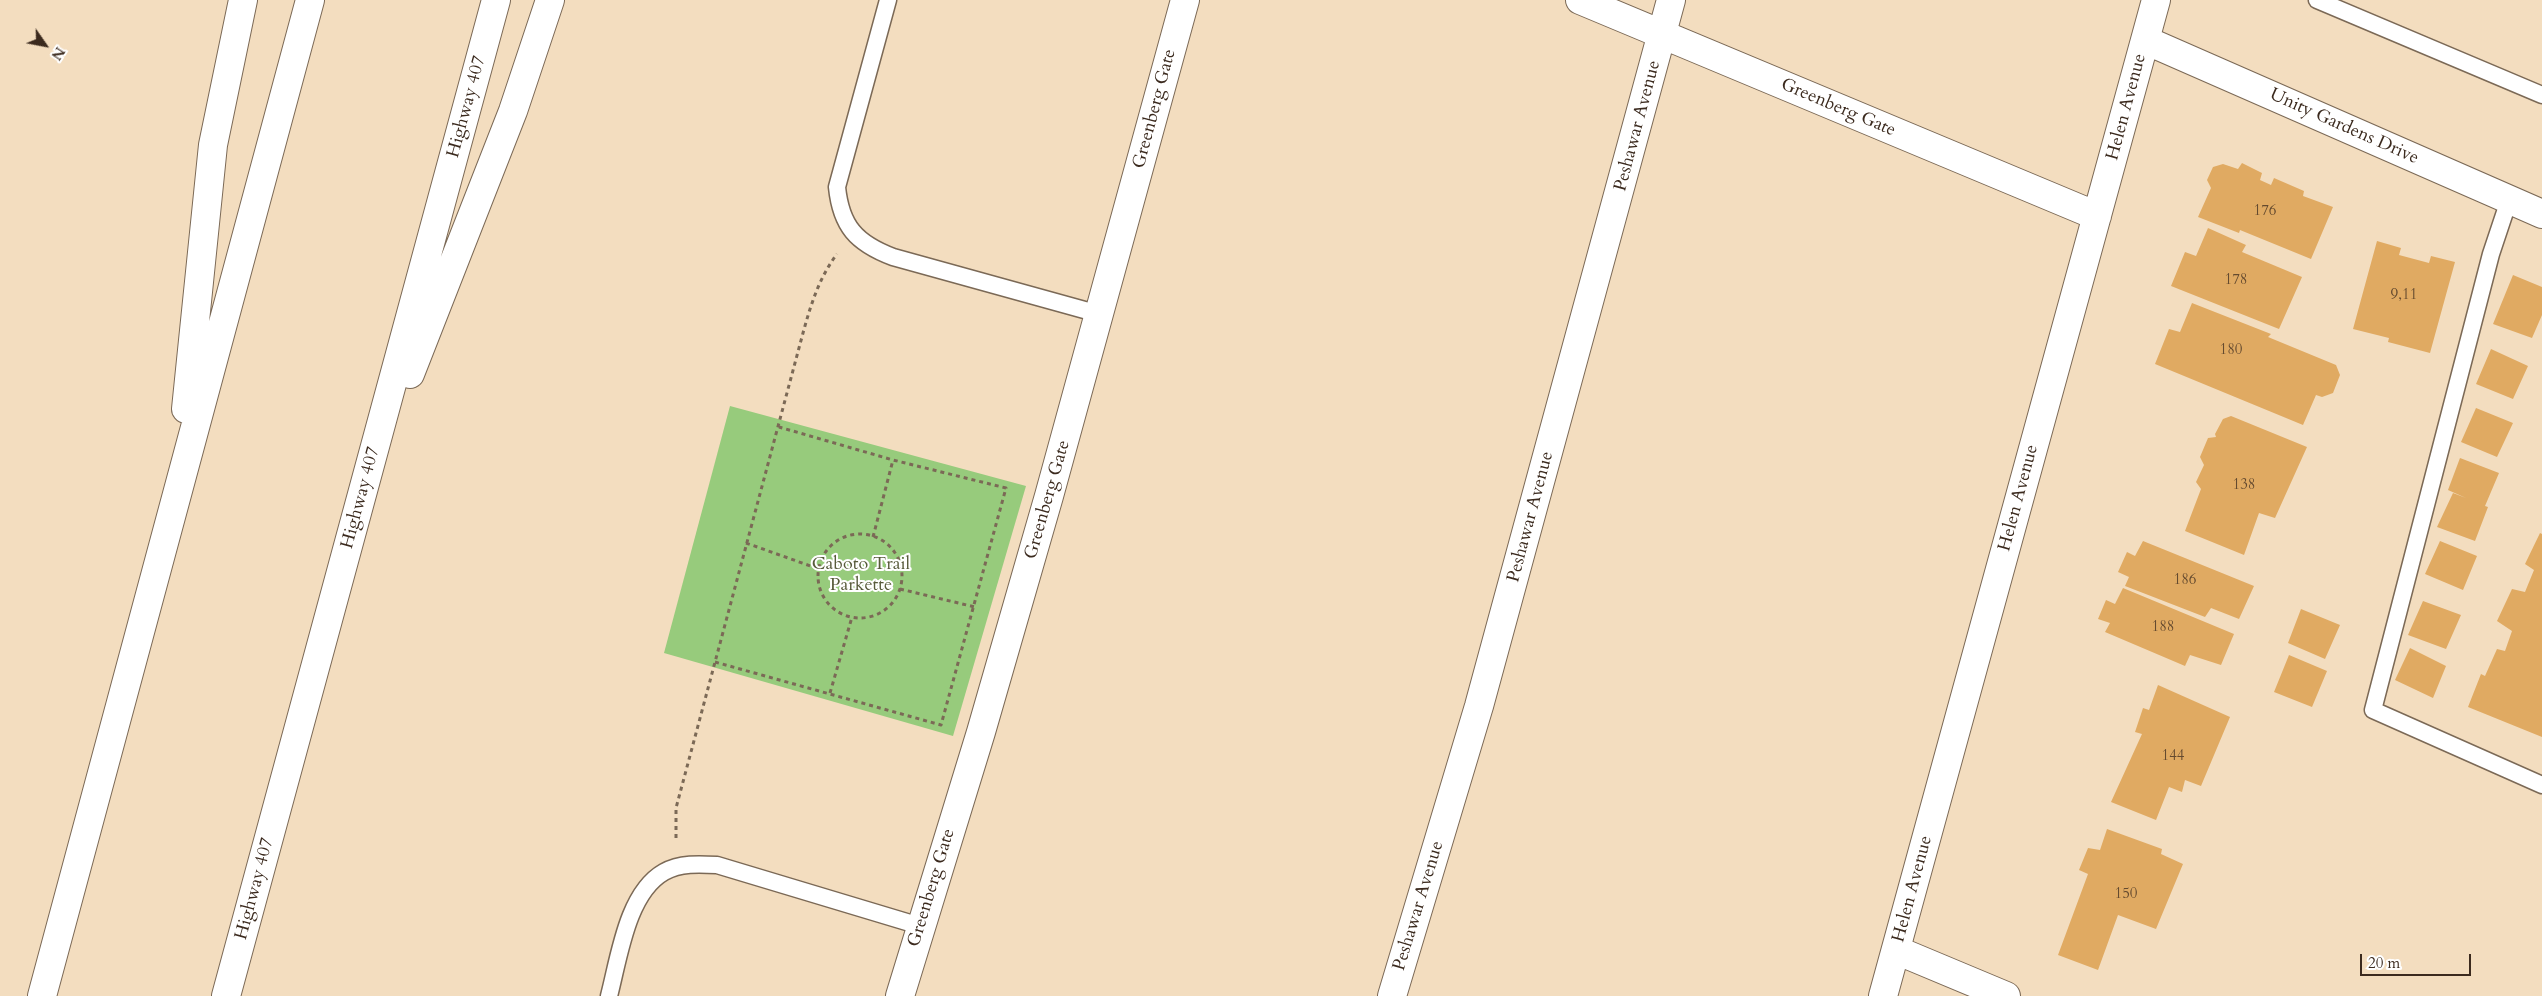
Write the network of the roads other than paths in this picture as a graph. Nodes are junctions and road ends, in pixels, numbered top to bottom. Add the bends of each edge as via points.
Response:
1 (243, 0) edge
2 (310, 0) edge
3 (496, 0) edge
4 (550, 0) edge
5 (888, 0) edge
6 (1185, 0) edge
7 (1580, 0) edge
8 (1671, 0) edge
9 (2156, 0) edge
10 (2316, 0) edge
11 (1663, 35) junction
12 (2145, 40) junction
13 (2542, 95) edge
14 (2510, 200) junction
15 (2542, 214) edge
16 (2097, 216) junction
17 (1098, 314) junction
18 (178, 491) junction
19 (359, 506) junction
20 (2542, 785) edge
21 (920, 926) junction
22 (1896, 950) junction
23 (42, 996) edge
24 (226, 996) edge
25 (609, 996) edge
26 (900, 996) edge
27 (1392, 996) edge
28 (1883, 996) edge
29 (2006, 996) edge

1 - 18 main road via 213,146
2 - 18 main road
3 - 19 main road, Highway 407
4 - 19 main road via 513,111
5 - 17 lane via 837,187 839,205 847,224 871,248 893,257
6 - 17 main road, Greenberg Gate
7 - 11 main road, Greenberg Gate
8 - 11 main road, Peshawar Avenue
9 - 12 main road, Helen Avenue
10 - 13 lane
11 - 16 main road, Greenberg Gate
11 - 27 main road, Peshawar Avenue via 1479,706
12 - 14 main road, Unity Gardens Drive
12 - 16 main road, Helen Avenue
14 - 15 main road, Unity Gardens Drive
14 - 20 lane via 2491,254 2372,710
16 - 22 main road, Helen Avenue
17 - 21 main road, Greenberg Gate via 987,713
18 - 23 main road
19 - 24 main road, Highway 407
21 - 25 lane via 717,865 691,864 665,872 645,887 631,914
21 - 26 main road, Greenberg Gate
22 - 28 main road, Helen Avenue
22 - 29 main road

